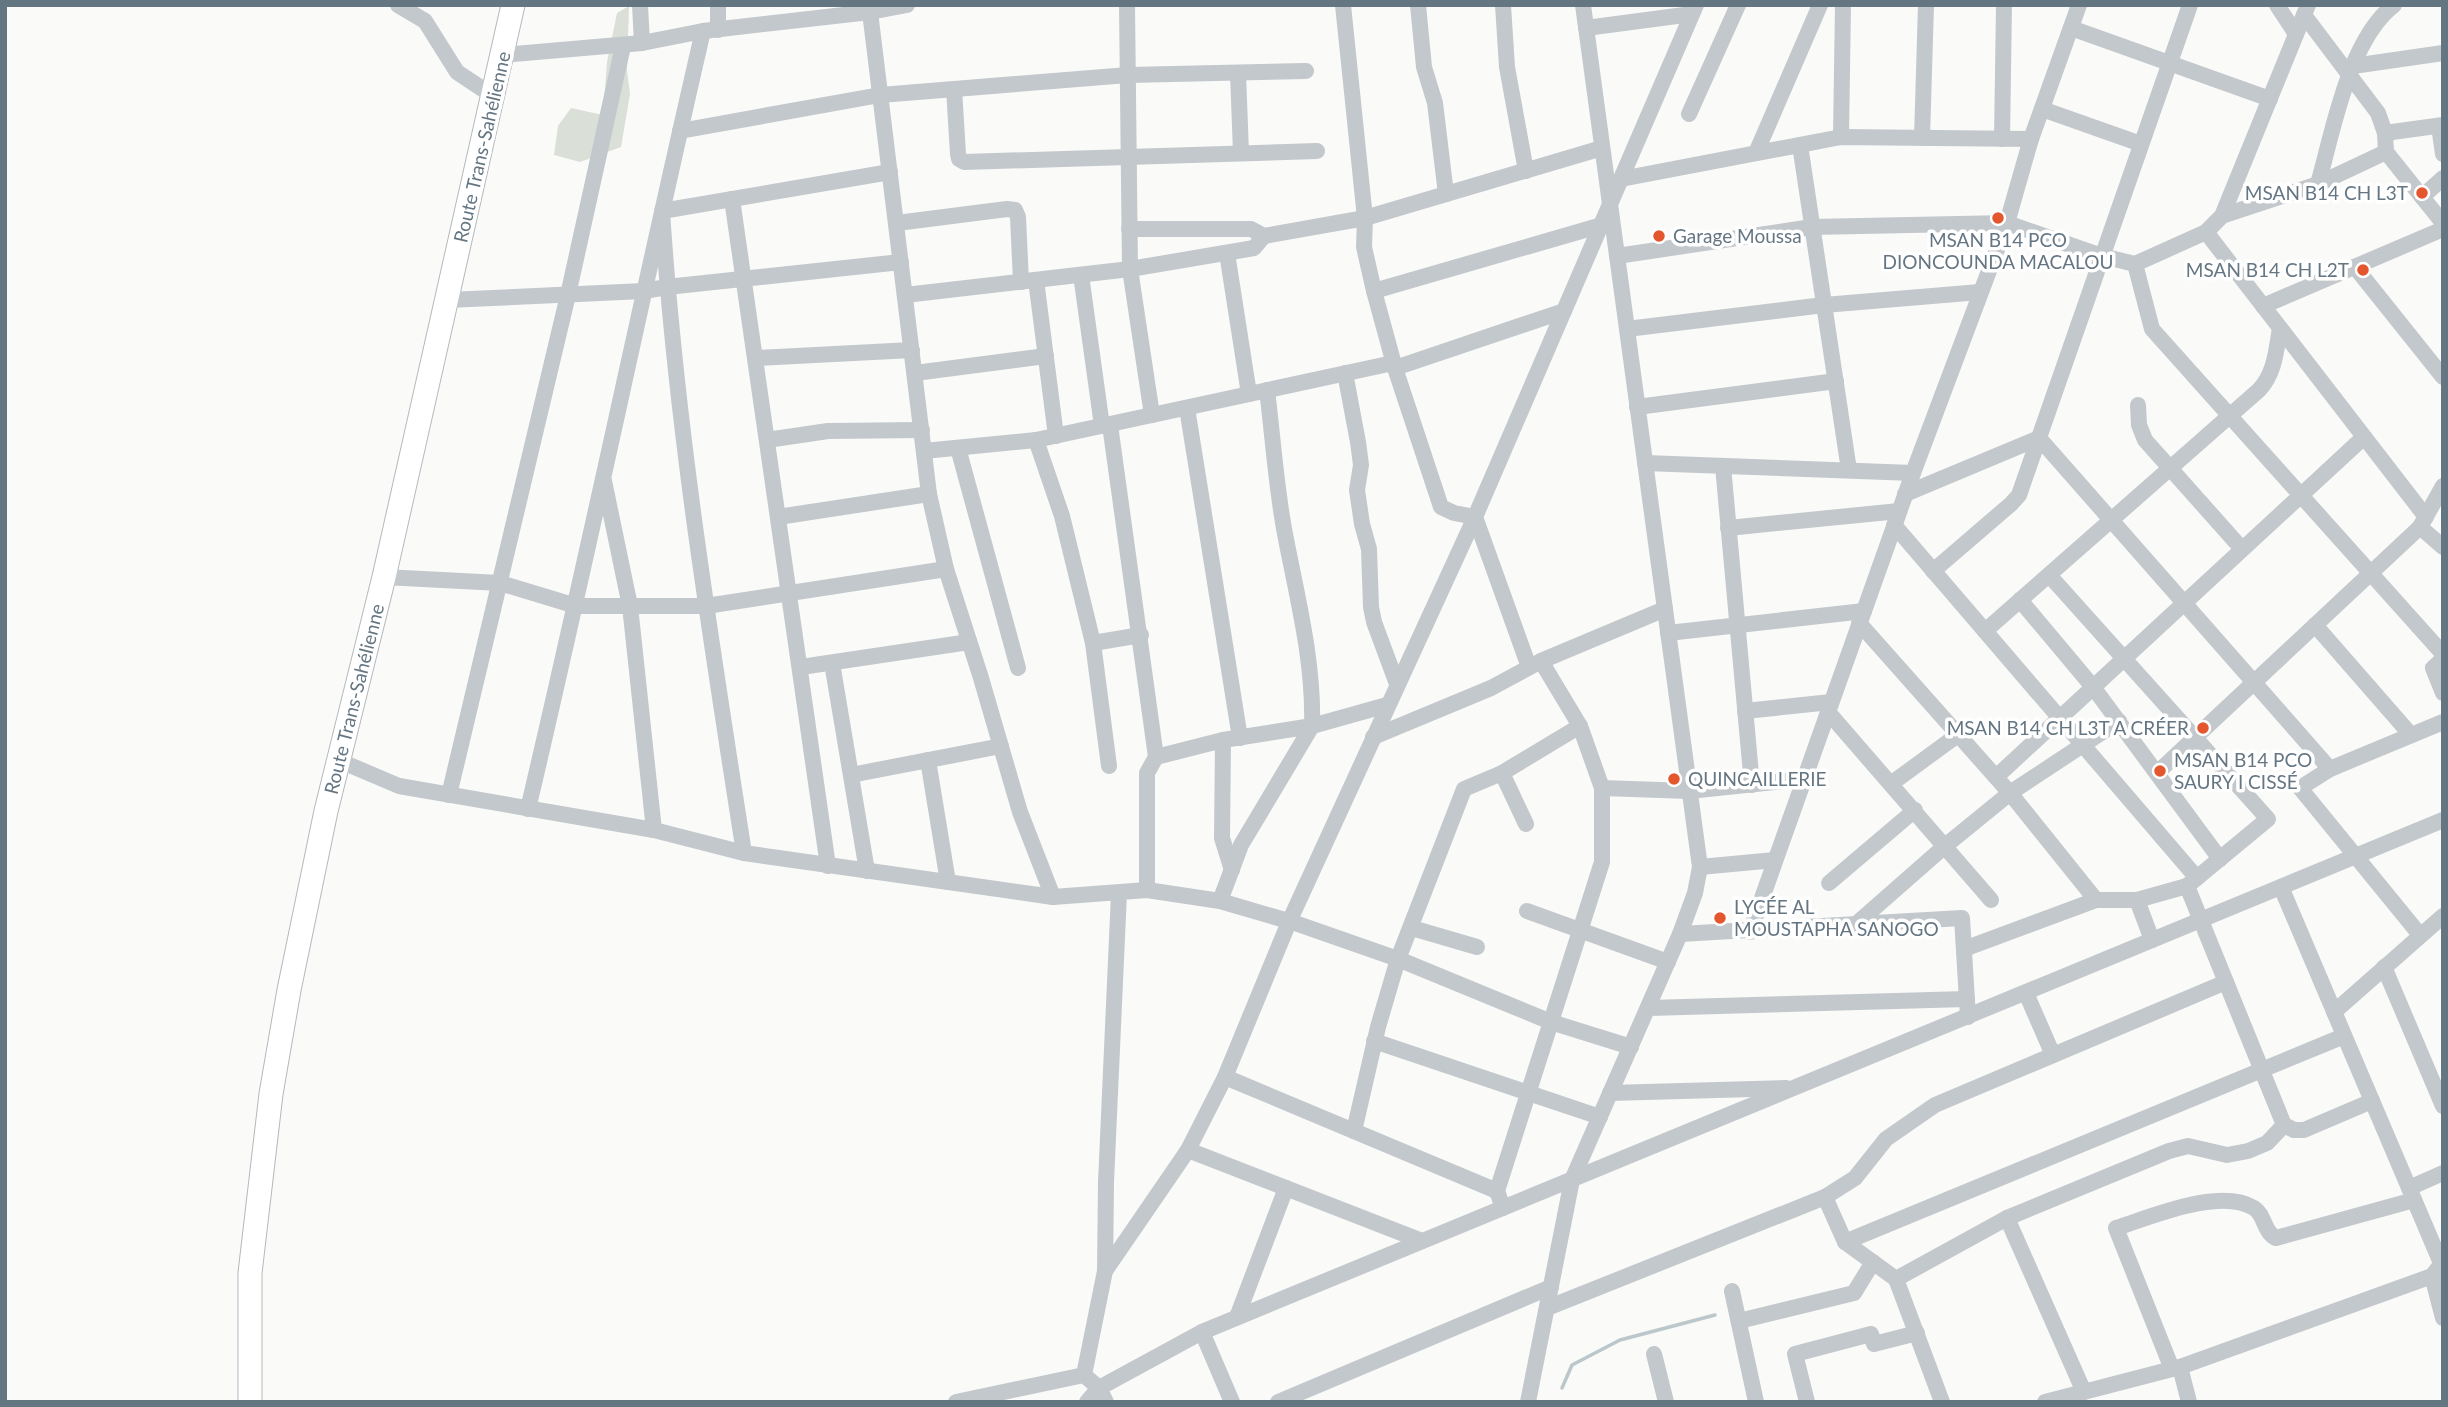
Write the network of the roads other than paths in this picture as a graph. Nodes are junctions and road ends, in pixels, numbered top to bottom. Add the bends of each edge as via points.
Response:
1 (398, 5) edge
2 (513, 5) edge
3 (640, 5) edge
4 (718, 5) edge
5 (907, 5) edge
6 (1127, 5) edge
7 (1343, 5) edge
8 (1418, 5) edge
9 (1503, 5) edge
10 (1583, 5) edge
11 (1738, 5) edge
12 (1843, 5) edge
13 (1926, 5) edge
14 (2004, 5) edge
15 (2079, 5) edge
16 (2190, 5) edge
17 (2277, 5) edge
18 (2394, 5) edge
19 (1816, 6) edge
20 (1694, 10) edge
21 (2306, 10) edge
22 (870, 12) junction
23 (1586, 28) junction
24 (2071, 28) junction
25 (710, 30) junction
26 (2296, 34) junction
27 (642, 43) junction
28 (623, 46) junction
29 (2443, 53) edge
30 (503, 55) junction
31 (2169, 63) junction
32 (2351, 70) junction
33 (1306, 71) dead end
34 (1238, 73) junction
35 (1128, 75) junction
36 (954, 89) junction
37 (880, 95) junction
38 (493, 96) junction
39 (2270, 99) junction
40 (2042, 109) junction
41 (1689, 114) dead end
42 (2441, 125) edge
43 (680, 131) junction
44 (2385, 133) junction
45 (1840, 137) junction
46 (1922, 138) junction
47 (2002, 139) junction
48 (2031, 139) junction
49 (2141, 144) junction
50 (1800, 145) junction
51 (1602, 148) junction
52 (1317, 151) dead end
53 (2386, 152) junction
54 (1241, 153) junction
55 (1756, 153) junction
56 (2443, 154) edge
57 (1129, 156) junction
58 (1526, 170) junction
59 (890, 172) junction
60 (2443, 178) edge
61 (1621, 179) junction
62 (2318, 184) junction
63 (1446, 194) junction
64 (2422, 197) junction
65 (732, 199) junction
66 (1609, 201) junction
67 (662, 211) junction
68 (2222, 216) junction
69 (1364, 218) junction
70 (897, 223) junction
71 (2007, 223) junction
72 (2443, 223) edge
73 (1602, 225) junction
74 (1812, 227) junction
75 (1129, 229) junction
76 (2443, 229) edge
77 (2206, 232) junction
78 (1264, 236) junction
79 (1227, 253) junction
80 (1617, 256) junction
81 (2102, 257) junction
82 (901, 262) junction
83 (2135, 264) junction
84 (2355, 267) junction
85 (1130, 269) junction
86 (1081, 275) junction
87 (744, 280) junction
88 (1028, 281) junction
89 (667, 287) junction
90 (644, 291) junction
91 (1374, 291) junction
92 (1980, 292) junction
93 (568, 295) junction
94 (905, 295) junction
95 (448, 300) junction
96 (1824, 305) junction
97 (2263, 306) junction
98 (1564, 311) junction
99 (2280, 328) junction
100 (1627, 329) junction
101 (912, 350) junction
102 (1046, 356) junction
103 (755, 358) junction
104 (1394, 366) junction
105 (915, 373) junction
106 (1345, 373) junction
107 (2443, 377) edge
108 (1836, 381) junction
109 (1267, 390) junction
110 (1249, 394) junction
111 (2138, 405) dead end
112 (1637, 407) junction
113 (1187, 408) junction
114 (1152, 415) junction
115 (2230, 416) junction
116 (1106, 426) junction
117 (922, 430) junction
118 (1056, 436) junction
119 (2364, 437) junction
120 (2039, 438) junction
121 (767, 440) junction
122 (1036, 440) junction
123 (958, 448) junction
124 (924, 451) junction
125 (1645, 463) junction
126 (1723, 466) junction
127 (2170, 468) junction
128 (1849, 470) junction
129 (1913, 473) junction
130 (602, 476) junction
131 (2443, 486) edge
132 (929, 494) junction
133 (1905, 494) junction
134 (2301, 495) junction
135 (778, 517) junction
136 (1475, 517) junction
137 (1897, 518) junction
138 (2111, 520) junction
139 (2423, 522) junction
140 (1728, 528) junction
141 (2443, 547) edge
142 (2242, 549) junction
143 (946, 569) junction
144 (1933, 571) junction
145 (2370, 573) junction
146 (2049, 575) junction
147 (384, 577) junction
148 (500, 583) junction
149 (789, 594) junction
150 (2020, 600) junction
151 (2184, 603) junction
152 (576, 606) junction
153 (706, 606) junction
154 (630, 607) junction
155 (1665, 609) junction
156 (1862, 617) junction
157 (2315, 625) junction
158 (1737, 626) junction
159 (1985, 631) junction
160 (1668, 633) junction
161 (1141, 635) junction
162 (969, 642) junction
163 (1093, 643) junction
164 (2443, 657) edge
165 (2124, 658) junction
166 (832, 663) junction
167 (1535, 664) junction
168 (800, 667) junction
169 (1018, 668) dead end
170 (2254, 682) junction
171 (1397, 684) junction
172 (2094, 687) junction
173 (2443, 693) edge
174 (1387, 705) junction
175 (1830, 707) junction
176 (1745, 711) junction
177 (2060, 718) junction
178 (2119, 721) junction
179 (2443, 722) edge
180 (1312, 726) junction
181 (1580, 726) junction
182 (1959, 734) junction
183 (2411, 735) junction
184 (1373, 737) junction
185 (2195, 737) junction
186 (1240, 738) junction
187 (1223, 740) junction
188 (1001, 746) junction
189 (2083, 746) junction
190 (1156, 757) junction
191 (929, 760) junction
192 (340, 761) junction
193 (1109, 766) dead end
194 (2330, 769) junction
195 (1502, 773) junction
196 (2157, 773) junction
197 (851, 775) junction
198 (1996, 777) junction
199 (1804, 779) junction
200 (1892, 783) junction
201 (1752, 785) junction
202 (1602, 788) junction
203 (1689, 791) junction
204 (2010, 793) junction
205 (449, 795) junction
206 (528, 809) junction
207 (1914, 810) junction
208 (2443, 820) edge
209 (1526, 824) dead end
210 (654, 831) junction
211 (1945, 846) junction
212 (744, 853) junction
213 (2354, 857) junction
214 (2220, 859) junction
215 (1775, 860) junction
216 (828, 866) junction
217 (1700, 867) junction
218 (1232, 870) junction
219 (867, 871) junction
220 (948, 882) junction
221 (2192, 882) junction
222 (1829, 883) dead end
223 (2281, 887) junction
224 (1147, 890) junction
225 (1119, 893) junction
226 (1053, 897) junction
227 (1991, 900) dead end
228 (2096, 900) junction
229 (2137, 900) junction
230 (1220, 901) junction
231 (1527, 911) dead end
232 (2443, 916) edge
233 (2201, 920) junction
234 (1289, 922) junction
235 (1855, 925) junction
236 (1412, 928) junction
237 (1580, 931) junction
238 (1750, 932) junction
239 (1680, 934) junction
240 (2420, 935) junction
241 (2152, 940) junction
242 (1477, 947) dead end
243 (1964, 950) junction
244 (1398, 959) junction
245 (1668, 962) junction
246 (2384, 967) junction
247 (2226, 982) junction
248 (2026, 993) junction
249 (1966, 999) junction
250 (1649, 1008) junction
251 (2334, 1012) junction
252 (1968, 1017) junction
253 (1551, 1022) junction
254 (2344, 1036) junction
255 (1374, 1041) junction
256 (1632, 1047) junction
257 (2053, 1055) junction
258 (2261, 1070) junction
259 (1225, 1077) junction
260 (1797, 1087) junction
261 (1528, 1093) junction
262 (1611, 1093) junction
263 (2372, 1101) junction
264 (2443, 1107) edge
265 (1600, 1117) junction
266 (2284, 1125) junction
267 (1354, 1132) junction
268 (1188, 1150) junction
269 (2443, 1173) edge
270 (1572, 1180) junction
271 (1286, 1188) junction
272 (1497, 1191) junction
273 (2412, 1194) junction
274 (1825, 1197) junction
275 (1503, 1208) junction
276 (2007, 1217) junction
277 (1422, 1241) junction
278 (1845, 1242) junction
279 (1873, 1262) junction
280 (2438, 1267) edge
281 (1105, 1271) junction
282 (1896, 1279) junction
283 (1551, 1287) junction
284 (1732, 1291) dead end
285 (1547, 1308) junction
286 (1237, 1317) junction
287 (2443, 1318) edge
288 (1739, 1321) junction
289 (1202, 1332) junction
290 (1917, 1333) junction
291 (1654, 1354) dead end
292 (2176, 1368) junction
293 (1084, 1375) junction
294 (2084, 1392) junction
295 (1102, 1395) edge
296 (1661, 1401) edge
297 (250, 1402) edge
298 (956, 1402) edge
299 (1087, 1402) edge
300 (1232, 1402) edge
301 (1278, 1402) edge
302 (1528, 1402) edge
303 (1756, 1402) edge
304 (1807, 1402) edge
305 (1942, 1402) edge
306 (2045, 1402) edge
307 (2189, 1402) edge

1 - 38 street via 425,21 457,72
2 - 30 highway, Route Trans-Sahélienne
3 - 27 street
4 - 25 street
5 - 22 street
6 - 35 street
7 - 69 street
8 - 63 street
9 - 58 street via 1507,67
10 - 23 street
11 - 41 street
12 - 45 street
13 - 46 street
14 - 47 street
15 - 24 street
16 - 31 street
17 - 26 street
18 - 32 street via 2374,25
19 - 55 street
20 - 23 street
20 - 61 street
21 - 26 street
21 - 32 street
22 - 25 street
22 - 37 street
23 - 51 street
24 - 31 street
24 - 40 street
25 - 27 street
25 - 43 street
26 - 39 street
27 - 28 street
28 - 30 street
28 - 93 street
29 - 32 street
30 - 38 highway, Route Trans-Sahélienne
31 - 39 street
31 - 49 street
32 - 44 street
32 - 62 street
33 - 34 street
34 - 35 street
34 - 54 street
35 - 36 street
35 - 57 street
36 - 37 street
36 - 57 street via 958,154 964,162
37 - 43 street
37 - 59 street
38 - 95 highway, Route Trans-Sahélienne
39 - 68 street
40 - 48 street
40 - 49 street
42 - 44 street
42 - 56 street
43 - 67 street
44 - 53 street
45 - 46 street
45 - 50 street
46 - 47 street
47 - 48 street
48 - 71 street
49 - 81 street
50 - 55 street
50 - 74 street
51 - 58 street
51 - 66 street
52 - 54 street
53 - 62 street
53 - 64 street
54 - 57 street
55 - 61 street
57 - 75 street
58 - 63 street
59 - 65 street
59 - 70 street
60 - 64 street
61 - 66 street
62 - 68 street
63 - 69 street
64 - 72 street
65 - 67 street
65 - 87 street
66 - 73 street
66 - 80 street
67 - 89 street
67 - 90 street
68 - 77 street
69 - 78 street
69 - 91 street via 1364,247
70 - 82 street
70 - 88 street via 1015,210
71 - 74 street
71 - 81 street
71 - 92 street
73 - 91 street
73 - 98 street
74 - 80 street
74 - 96 street
75 - 78 street via 1251,229
75 - 85 street
76 - 84 street
77 - 83 street
77 - 97 street
78 - 79 street via 1254,248
79 - 85 street
79 - 110 street
80 - 100 street
81 - 83 street
81 - 120 street
82 - 87 street
82 - 94 street
83 - 115 street via 2152,329
84 - 97 street
84 - 107 street
85 - 86 street
85 - 114 street
86 - 88 street
86 - 116 street
87 - 89 street
87 - 103 street
88 - 94 street
88 - 102 street
89 - 90 street
89 - 153 street
90 - 93 street
90 - 130 street
91 - 104 street
92 - 96 street
92 - 129 street
93 - 95 street
93 - 148 street
94 - 101 street
95 - 147 highway, Route Trans-Sahélienne
96 - 100 street
96 - 108 street
97 - 99 street
98 - 104 street
98 - 136 street
99 - 115 street via 2268,381
99 - 119 street
100 - 112 street
101 - 103 street
101 - 105 street
102 - 105 street
102 - 118 street
103 - 121 street
104 - 106 street
104 - 136 street via 1441,507
105 - 117 street
106 - 109 street
106 - 171 street via 1361,466 1357,490 1369,549 1371,607
108 - 112 street
108 - 128 street
109 - 110 street
109 - 180 street via 1284,532 1300,606
110 - 113 street
111 - 127 street via 2141,434
112 - 125 street
113 - 114 street
113 - 186 street
114 - 116 street
115 - 127 street
115 - 134 street
116 - 118 street
116 - 161 street
117 - 121 street via 828,431
117 - 124 street
118 - 122 street
119 - 134 street
119 - 139 street
120 - 133 street
120 - 138 street
120 - 144 street via 2019,495
121 - 135 street
122 - 123 street
122 - 163 street via 1062,516
123 - 124 street
123 - 169 street
124 - 132 street
125 - 126 street
125 - 155 street
126 - 128 street
126 - 140 street
127 - 138 street
127 - 142 street
128 - 129 street
129 - 133 street
130 - 152 street
130 - 154 street
131 - 139 street
132 - 135 street
132 - 143 street
133 - 137 street
134 - 142 street
134 - 145 street
135 - 149 street
136 - 167 street
136 - 171 street
137 - 140 street
137 - 144 street
137 - 156 street
138 - 146 street
138 - 151 street
139 - 141 street
139 - 145 street
140 - 158 street
142 - 151 street
143 - 149 street
143 - 162 street
144 - 159 street
145 - 157 street
145 - 164 street
146 - 150 street
146 - 165 street
147 - 148 street
147 - 192 highway, Route Trans-Sahélienne
148 - 152 street
148 - 205 street
149 - 153 street
149 - 168 street
150 - 159 street
150 - 172 street
151 - 165 street
151 - 170 street
152 - 154 street
152 - 206 street
153 - 154 street
153 - 212 street
154 - 210 street
155 - 160 street
155 - 167 street
156 - 158 street
156 - 175 street
156 - 182 street
157 - 170 street
157 - 183 street
158 - 160 street
158 - 176 street
159 - 177 street
160 - 203 street
161 - 163 street
161 - 190 street
162 - 166 street
162 - 188 street
163 - 193 street
164 - 173 street via 2432,668
165 - 172 street
165 - 185 street
166 - 168 street
166 - 197 street
167 - 181 street
167 - 184 street
168 - 216 street
170 - 185 street
170 - 194 street
171 - 174 street
172 - 177 street
172 - 178 street
174 - 180 street
174 - 184 street
175 - 176 street
175 - 199 street
175 - 200 street
176 - 201 street
177 - 189 street
177 - 198 street
178 - 189 street
178 - 196 street
179 - 183 street
180 - 186 street
180 - 218 street via 1241,845
181 - 195 street
181 - 202 street
182 - 198 street
182 - 200 street
183 - 194 street
184 - 234 street
185 - 196 street
185 - 214 street via 2268,819
186 - 187 street
187 - 190 street
187 - 218 street via 1222,838
188 - 191 street
188 - 226 street via 1020,812
189 - 204 street
189 - 221 street
190 - 224 street via 1147,774
191 - 197 street
191 - 220 street
192 - 205 street via 398,786
192 - 297 highway, Route Trans-Sahélienne via 326,811 271,1094 250,1273
194 - 213 street via 2300,788
195 - 209 street
195 - 236 street via 1464,789
196 - 214 street
197 - 219 street
198 - 204 street
199 - 201 street
199 - 215 street
200 - 207 street
201 - 203 street
202 - 203 street
202 - 237 street via 1602,862
203 - 217 street
204 - 211 street
204 - 228 street
205 - 206 street
206 - 210 street
207 - 211 street
207 - 222 street
208 - 213 street
210 - 212 street
211 - 227 street
211 - 235 street
212 - 216 street
213 - 223 street
213 - 240 street
214 - 221 street
215 - 217 street
215 - 238 street
216 - 219 street
217 - 239 street
218 - 230 street
219 - 220 street
220 - 226 street
221 - 229 street
221 - 233 street
223 - 233 street
223 - 251 street
224 - 225 street
224 - 230 street
225 - 226 street
225 - 281 street
228 - 229 street
228 - 243 street
229 - 241 street
230 - 234 street
231 - 237 street
232 - 240 street
233 - 241 street
233 - 247 street
234 - 244 street
234 - 259 street
235 - 238 street
235 - 243 street via 1962,918
236 - 242 street
236 - 244 street
237 - 245 street
237 - 253 street
238 - 239 street
239 - 245 street
240 - 246 street
241 - 248 street
243 - 249 street
244 - 253 street
244 - 255 street
245 - 250 street
246 - 251 street
246 - 264 street
247 - 257 street
247 - 258 street
248 - 252 street
248 - 257 street
249 - 250 street
249 - 252 street
250 - 256 street
251 - 254 street
252 - 260 street
253 - 256 street
253 - 261 street
254 - 258 street
254 - 263 street
255 - 261 street
255 - 267 street
256 - 262 street
257 - 274 street via 1935,1105 1886,1139 1854,1178
258 - 266 street
258 - 278 street
259 - 267 street
259 - 268 street
260 - 262 street
260 - 270 street
261 - 265 street
261 - 272 street
262 - 265 street
263 - 266 street via 2304,1130
263 - 273 street
265 - 270 street
266 - 276 street via 2267,1143 2248,1152 2227,1155 2188,1146 2169,1151
267 - 272 street
268 - 271 street
268 - 281 street
269 - 273 street
270 - 275 street
270 - 283 street
271 - 277 street
271 - 286 street
272 - 275 street
273 - 280 street
273 - 292 street via 2276,1238 2251,1206 2208,1201 2116,1228
274 - 278 street
274 - 285 street
275 - 277 street
276 - 282 street
276 - 294 street
277 - 286 street
278 - 279 street
279 - 282 street
279 - 288 street via 1854,1293
280 - 287 street
280 - 292 street
281 - 293 street
282 - 290 street
283 - 285 street
283 - 301 street
284 - 288 street
285 - 302 street
286 - 289 street
288 - 303 street
289 - 295 street
289 - 300 street
290 - 304 street via 1874,1344 1871,1334 1795,1354
290 - 305 street
291 - 296 street
292 - 294 street
292 - 307 street
293 - 295 street
293 - 298 street
294 - 306 street
295 - 299 street

